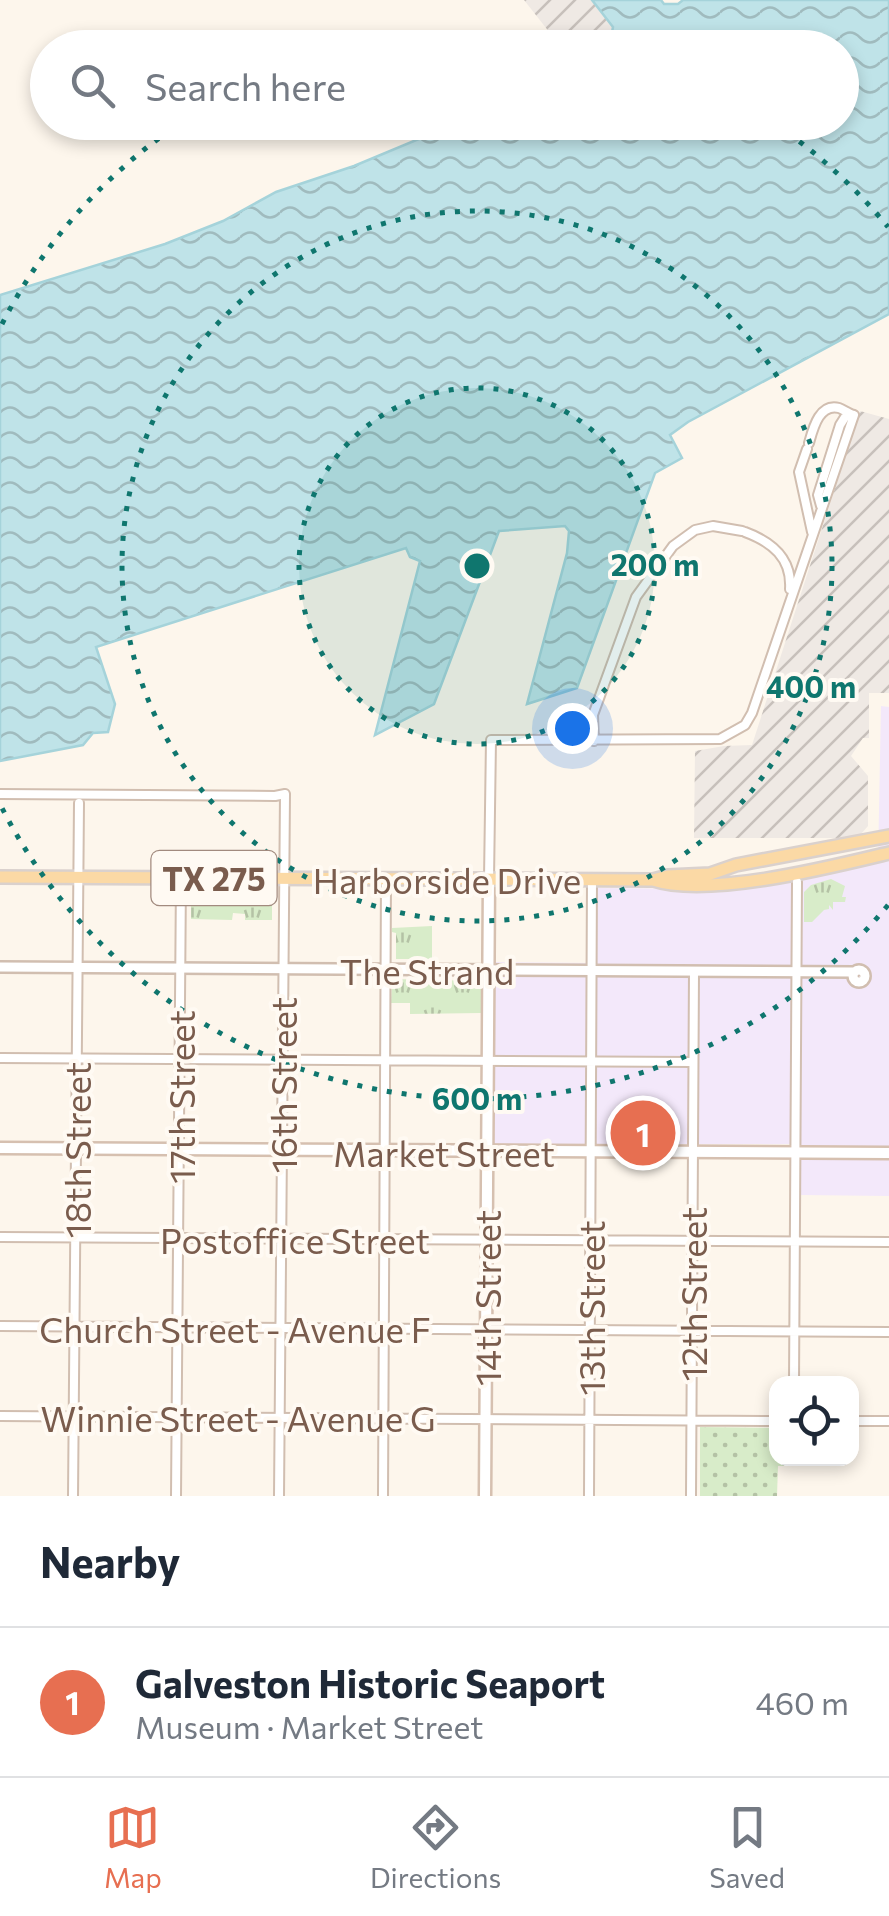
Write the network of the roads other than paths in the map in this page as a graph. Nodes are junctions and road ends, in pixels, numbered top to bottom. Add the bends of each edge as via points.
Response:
1 (812, 533) junction
2 (790, 600) junction
3 (594, 741) junction
4 (0, 794) edge
5 (79, 804) dead end
6 (889, 836) edge
7 (874, 838) junction
8 (883, 854) edge
9 (0, 877) edge
10 (78, 877) junction
11 (181, 878) junction
12 (284, 878) junction
13 (386, 878) junction
14 (489, 879) junction
15 (592, 880) junction
16 (653, 880) junction
17 (797, 882) dead end
18 (0, 967) edge
19 (78, 968) junction
20 (180, 968) junction
21 (283, 969) junction
22 (385, 970) junction
23 (488, 970) junction
24 (592, 971) junction
25 (694, 972) junction
26 (797, 972) junction
27 (854, 972) dead end
28 (0, 1058) edge
29 (77, 1059) junction
30 (180, 1060) junction
31 (384, 1060) junction
32 (282, 1061) junction
33 (487, 1061) junction
34 (591, 1062) junction
35 (693, 1062) junction
36 (0, 1148) edge
37 (76, 1148) junction
38 (180, 1151) junction
39 (282, 1152) junction
40 (384, 1152) junction
41 (487, 1152) junction
42 (591, 1153) junction
43 (693, 1153) junction
44 (796, 1153) junction
45 (889, 1153) edge
46 (0, 1237) edge
47 (75, 1238) junction
48 (282, 1238) junction
49 (179, 1239) junction
50 (384, 1240) junction
51 (487, 1240) junction
52 (588, 1240) junction
53 (692, 1241) junction
54 (795, 1242) junction
55 (889, 1242) edge
56 (0, 1326) edge
57 (76, 1327) junction
58 (178, 1328) junction
59 (280, 1328) junction
60 (383, 1328) junction
61 (486, 1330) junction
62 (590, 1330) junction
63 (692, 1331) junction
64 (794, 1332) junction
65 (889, 1332) edge
66 (794, 1376) edge
67 (0, 1416) edge
68 (74, 1416) junction
69 (177, 1416) junction
70 (280, 1417) junction
71 (383, 1418) junction
72 (486, 1419) junction
73 (590, 1420) junction
74 (691, 1420) junction
75 (769, 1421) edge
76 (859, 1421) edge
77 (889, 1421) edge
78 (73, 1496) edge
79 (176, 1496) edge
80 (279, 1496) edge
81 (382, 1496) edge
82 (485, 1496) edge
83 (589, 1496) edge
84 (691, 1496) edge

1 - 1 street via 799,472 817,418 838,407 851,414
1 - 2 street
2 - 3 street via 752,713 734,734
2 - 3 street via 791,576 774,545 713,526 695,530 673,546 636,598 593,715
3 - 14 street, 14th Street via 491,740
4 - 12 street, 16th Street via 285,794
5 - 10 street, 18th Street
6 - 7 main road, Harborside Drive / TX 275
7 - 8 main road
7 - 16 main road, Harborside Drive / TX 275
8 - 16 main road, Harborside Drive / TX 275 via 744,882
9 - 10 main road, Harborside Drive / TX 275
10 - 11 main road, Harborside Drive / TX 275
10 - 19 street, 18th Street
11 - 12 main road, Harborside Drive / TX 275
11 - 20 street, 17th Street
12 - 13 main road, Harborside Drive / TX 275
12 - 21 street, 16th Street
13 - 14 main road, Harborside Drive / TX 275
13 - 22 street
14 - 15 main road, Harborside Drive / TX 275
14 - 23 main road, 14th Street
15 - 16 main road, Harborside Drive / TX 275
15 - 24 street, 13th Street
17 - 26 street
18 - 19 street, The Strand
19 - 20 street, The Strand
19 - 29 street, 18th Street
20 - 21 street, The Strand
20 - 30 street, 17th Street
21 - 22 street, The Strand
21 - 32 street, 16th Street
22 - 23 street, The Strand
22 - 31 street
23 - 24 street, The Strand
23 - 33 main road, 14th Street
24 - 25 street, The Strand
24 - 34 street, 13th Street
25 - 26 street, The Strand
25 - 35 street, 12th Street
26 - 27 street, The Strand
26 - 44 street
28 - 29 street
29 - 30 street
29 - 37 street, 18th Street
30 - 32 street
30 - 38 street, 17th Street
31 - 32 street
31 - 33 street
31 - 40 street
32 - 39 street, 16th Street
33 - 34 street
33 - 41 main road, 14th Street
34 - 35 street
34 - 42 street, 13th Street
35 - 43 street, 12th Street
36 - 37 main road, Market Street
37 - 38 main road, Market Street
37 - 47 street, 18th Street
38 - 39 main road, Market Street
38 - 49 street, 17th Street
39 - 40 main road, Market Street
39 - 48 street, 16th Street
40 - 41 main road, Market Street
40 - 50 street
41 - 42 main road, Market Street
41 - 51 main road, 14th Street
42 - 43 main road, Market Street
42 - 52 street, 13th Street
43 - 44 main road, Market Street
43 - 53 street, 12th Street
44 - 45 main road, Market Street
44 - 54 street
46 - 47 street, Postoffice Street
47 - 49 street, Postoffice Street
47 - 57 street, 18th Street
48 - 49 street, Postoffice Street
48 - 50 street, Postoffice Street
48 - 59 street, 16th Street
49 - 58 street, 17th Street
50 - 51 street, Postoffice Street
50 - 60 street
51 - 52 street, Postoffice Street
51 - 61 main road, 14th Street
52 - 53 street, Postoffice Street
52 - 62 street, 13th Street
53 - 54 street, Postoffice Street
53 - 63 street, 12th Street
54 - 55 street, Postoffice Street
54 - 64 street
56 - 57 street, Church Street - Avenue F
57 - 58 street, Church Street - Avenue F
57 - 68 street, 18th Street
58 - 59 street, Church Street - Avenue F
58 - 69 street, 17th Street
59 - 60 street, Church Street - Avenue F
59 - 70 street, 16th Street
60 - 61 street, Church Street - Avenue F
60 - 71 street
61 - 62 street, Church Street - Avenue F
61 - 72 main road, 14th Street
62 - 63 street, Church Street - Avenue F
62 - 73 street, 13th Street
63 - 64 street, Church Street - Avenue F
63 - 74 street, 12th Street
64 - 65 street, Church Street - Avenue F
64 - 66 street
67 - 68 street, Winnie Street - Avenue G
68 - 69 street, Winnie Street - Avenue G
68 - 78 street, 18th Street
69 - 70 street, Winnie Street - Avenue G
69 - 79 street, 17th Street
70 - 71 street, Winnie Street - Avenue G
70 - 80 street, 16th Street
71 - 72 street, Winnie Street - Avenue G
71 - 81 street
72 - 73 street, Winnie Street - Avenue G
72 - 82 main road, 14th Street
73 - 74 street, Winnie Street - Avenue G
73 - 83 street, 13th Street
74 - 75 street, Winnie Street - Avenue G
74 - 84 street, 12th Street
76 - 77 street

